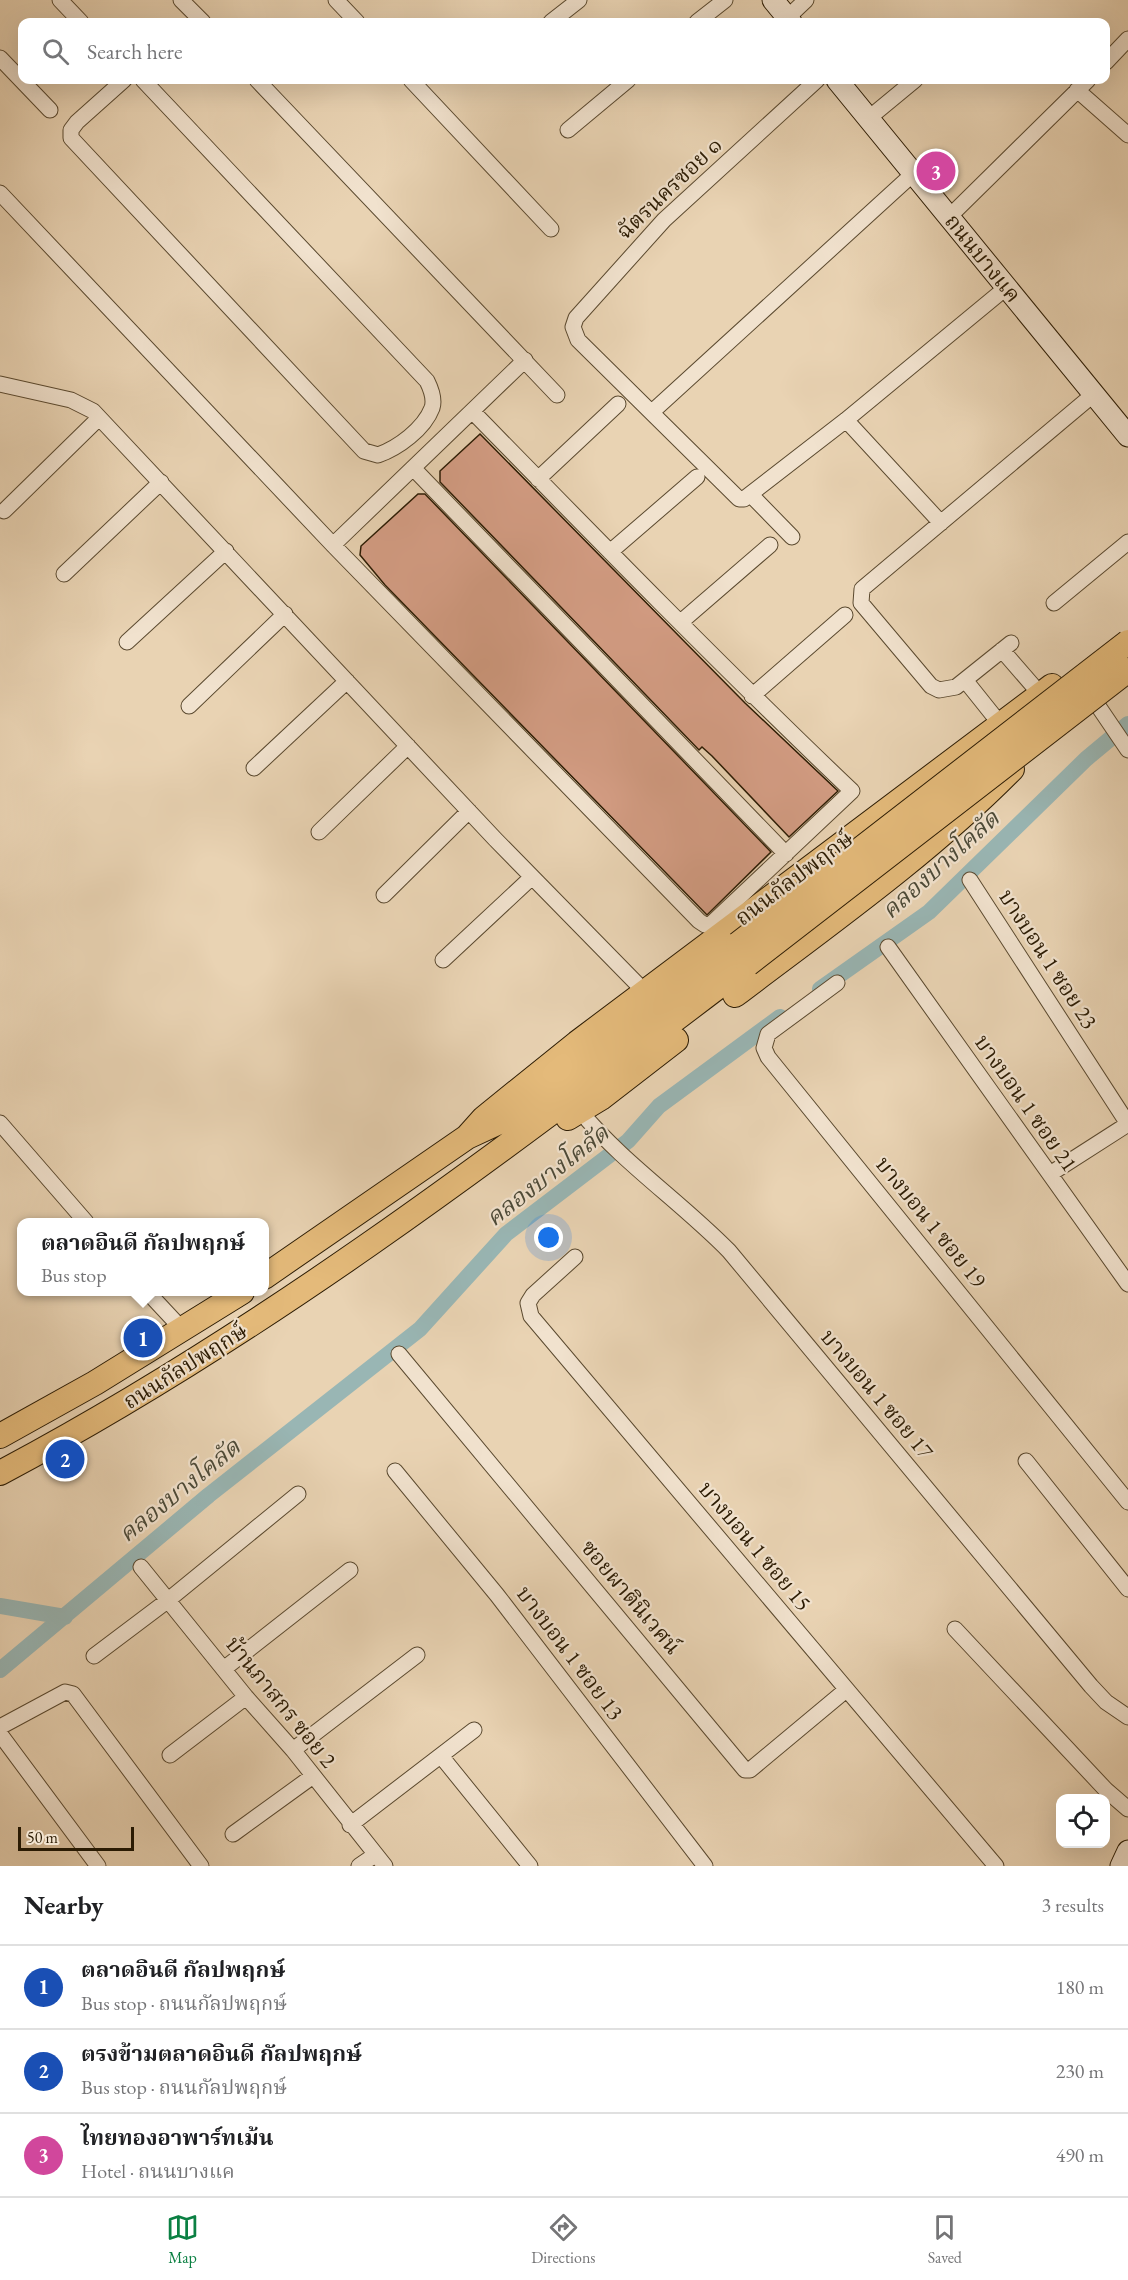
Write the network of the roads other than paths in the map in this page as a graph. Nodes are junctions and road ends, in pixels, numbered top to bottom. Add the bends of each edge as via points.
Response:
1 (60, 0) edge
2 (181, 0) edge
3 (336, 0) edge
4 (579, 0) edge
5 (724, 0) edge
6 (772, 0) edge
7 (806, 0) edge
8 (77, 18) edge
9 (199, 18) edge
10 (353, 18) edge
11 (556, 18) edge
12 (702, 18) edge
13 (787, 18) edge
14 (791, 18) edge
15 (1128, 39) edge
16 (0, 58) edge
17 (1110, 58) edge
18 (18, 77) edge
19 (25, 84) edge
20 (120, 84) edge
21 (147, 84) edge
22 (261, 84) edge
23 (415, 84) edge
24 (623, 84) edge
25 (813, 84) edge
26 (840, 84) edge
27 (910, 84) edge
28 (1083, 85) edge
29 (50, 110) dead end
30 (869, 118) junction
31 (568, 130) dead end
32 (1128, 135) edge
33 (914, 173) junction
34 (0, 193) edge
35 (949, 217) junction
36 (551, 230) dead end
37 (1007, 287) junction
38 (525, 360) junction
39 (0, 385) edge
40 (1094, 394) junction
41 (557, 395) dead end
42 (618, 404) dead end
43 (473, 412) junction
44 (652, 412) junction
45 (99, 418) junction
46 (846, 420) junction
47 (419, 426) junction
48 (1128, 436) edge
49 (406, 439) junction
50 (438, 446) junction
51 (419, 464) junction
52 (697, 477) dead end
53 (538, 479) junction
54 (161, 482) junction
55 (752, 495) junction
56 (4, 511) dead end
57 (941, 524) junction
58 (792, 537) dead end
59 (1128, 542) edge
60 (333, 545) junction
61 (770, 545) dead end
62 (226, 551) junction
63 (610, 552) junction
64 (64, 574) dead end
65 (1054, 603) dead end
66 (285, 614) junction
67 (844, 615) dead end
68 (682, 621) junction
69 (1128, 628) edge
70 (127, 642) dead end
71 (1128, 642) edge
72 (1128, 670) edge
73 (1128, 675) edge
74 (965, 680) junction
75 (347, 681) junction
76 (1041, 694) junction
77 (752, 696) junction
78 (189, 706) dead end
79 (1099, 707) junction
80 (1001, 724) junction
81 (408, 746) junction
82 (1128, 750) edge
83 (254, 768) dead end
84 (917, 786) junction
85 (469, 811) junction
86 (950, 828) junction
87 (319, 832) dead end
88 (786, 854) junction
89 (532, 877) junction
90 (970, 880) dead end
91 (384, 895) dead end
92 (888, 947) dead end
93 (743, 954) junction
94 (443, 960) dead end
95 (837, 983) dead end
96 (645, 992) junction
97 (580, 1111) junction
98 (0, 1123) edge
99 (1128, 1124) edge
100 (467, 1137) junction
101 (480, 1166) junction
102 (1050, 1174) junction
103 (83, 1218) edge
104 (575, 1257) dead end
105 (269, 1274) edge
106 (1128, 1284) edge
107 (236, 1296) edge
108 (154, 1299) dead end
109 (182, 1329) junction
110 (399, 1354) dead end
111 (0, 1436) edge
112 (1026, 1461) dead end
113 (395, 1471) dead end
114 (0, 1473) edge
115 (298, 1494) dead end
116 (1128, 1502) edge
117 (141, 1567) dead end
118 (350, 1570) dead end
119 (1128, 1589) edge
120 (167, 1601) junction
121 (955, 1629) dead end
122 (417, 1655) dead end
123 (94, 1656) dead end
124 (225, 1668) junction
125 (846, 1690) junction
126 (246, 1697) junction
127 (1128, 1717) edge
128 (0, 1727) edge
129 (474, 1730) dead end
130 (0, 1734) edge
131 (293, 1750) junction
132 (171, 1755) dead end
133 (441, 1756) junction
134 (314, 1776) junction
135 (1128, 1809) edge
136 (350, 1825) junction
137 (233, 1834) dead end
138 (1128, 1851) edge
139 (380, 1861) edge
140 (98, 1866) edge
141 (201, 1866) edge
142 (359, 1866) edge
143 (530, 1866) edge
144 (705, 1866) edge
145 (996, 1866) edge
146 (1121, 1866) edge

1 - 8 street
2 - 9 street
3 - 10 street
4 - 11 street
5 - 12 street
6 - 13 main road
7 - 14 street
15 - 17 street
16 - 18 street
19 - 29 street
20 - 49 street via 77,122 71,138 364,450 378,455
21 - 47 street via 427,381 432,408
22 - 38 street
23 - 36 street
24 - 31 street
25 - 44 street, ฉัตรนครซอย ๑ via 664,220 576,318 573,327 578,340
26 - 30 main road, ถนนบางแค
27 - 30 street
28 - 32 street
28 - 35 street
30 - 33 main road, ถนนบางแค
33 - 35 main road, ถนนบางแค
33 - 44 street
34 - 60 street
35 - 37 main road, ถนนบางแค
37 - 40 main road, ถนนบางแค
37 - 46 street
38 - 41 street
38 - 43 street
39 - 45 street via 71,400
40 - 48 main road, ถนนบางแค
40 - 57 street
42 - 53 street
43 - 50 street
43 - 53 street
44 - 55 street via 739,498
45 - 54 street
45 - 56 street
46 - 55 street
46 - 57 street
47 - 49 street
47 - 50 street
49 - 51 street
50 - 51 street
51 - 60 street
51 - 88 street
52 - 63 street
53 - 63 street
54 - 62 street
54 - 64 street
55 - 58 street
57 - 74 street via 862,589 861,603 931,686 946,690
59 - 65 street
60 - 88 street via 699,921 705,925 716,920
61 - 68 street
62 - 66 street
62 - 70 street
63 - 68 street
66 - 75 street
66 - 78 street
67 - 77 street
68 - 77 street
69 - 76 main road, ถนนกัลปพฤกษ์
71 - 93 main road, ถนนกัลปพฤกษ์, bridge
72 - 93 main road, ถนนกัลปพฤกษ์, bridge
73 - 79 main road, ถนนกัลปพฤกษ์
74 - 76 street via 1006,646
74 - 80 street
75 - 81 street
75 - 83 street
76 - 80 main road, ถนนกัลปพฤกษ์
77 - 88 street via 852,791
79 - 82 street
79 - 86 main road, ถนนกัลปพฤกษ์ via 1037,744
80 - 84 main road, ถนนกัลปพฤกษ์
81 - 85 street
81 - 87 street
84 - 86 main road via 932,790 947,806 952,819
84 - 96 main road, ถนนกัลปพฤกษ์
85 - 89 street
85 - 91 street
86 - 97 main road, ถนนกัลปพฤกษ์ via 885,883
89 - 94 street
89 - 96 street
90 - 99 street, บางบอน 1 ซอย 23
92 - 102 street, บางบอน 1 ซอย 21
93 - 100 main road, ถนนกัลปพฤกษ์ via 519,1113
93 - 101 main road, ถนนกัลปพฤกษ์
95 - 116 street, บางบอน 1 ซอย 19 via 768,1034 764,1048 768,1057
96 - 100 main road, ถนนกัลปพฤกษ์ via 529,1081
97 - 101 main road, ถนนกัลปพฤกษ์ via 514,1152
97 - 127 street, บางบอน 1 ซอย 17 via 620,1155 729,1251 1090,1686
98 - 103 street
99 - 102 street
100 - 105 main road, ถนนกัลปพฤกษ์
101 - 114 main road, ถนนกัลปพฤกษ์ via 245,1329 116,1409
102 - 106 street, บางบอน 1 ซอย 21
104 - 125 street, บางบอน 1 ซอย 15 via 533,1295 528,1303 531,1316
107 - 109 main road, ถนนกัลปพฤกษ์
108 - 109 street
109 - 111 main road, ถนนกัลปพฤกษ์
110 - 125 street, ซอยผาตินิเวศน์ via 745,1770 750,1770
112 - 119 street
113 - 144 street, บางบอน 1 ซอย 13 via 497,1594
115 - 120 street
117 - 120 street, บ้านภาสกร ซอย 2
118 - 124 street
120 - 123 street
120 - 124 street, บ้านภาสกร ซอย 2
121 - 135 street
122 - 131 street
124 - 126 street, บ้านภาสกร ซอย 2
125 - 145 street, บางบอน 1 ซอย 15
126 - 131 street, บ้านภาสกร ซอย 2
126 - 132 street
128 - 141 street via 65,1692 74,1694
129 - 133 street
130 - 140 street
131 - 134 street, บ้านภาสกร ซอย 2
133 - 136 street
133 - 143 street
134 - 136 street, บ้านภาสกร ซอย 2
134 - 137 street
136 - 139 street, บ้านภาสกร ซอย 2
138 - 146 main road
139 - 142 street

